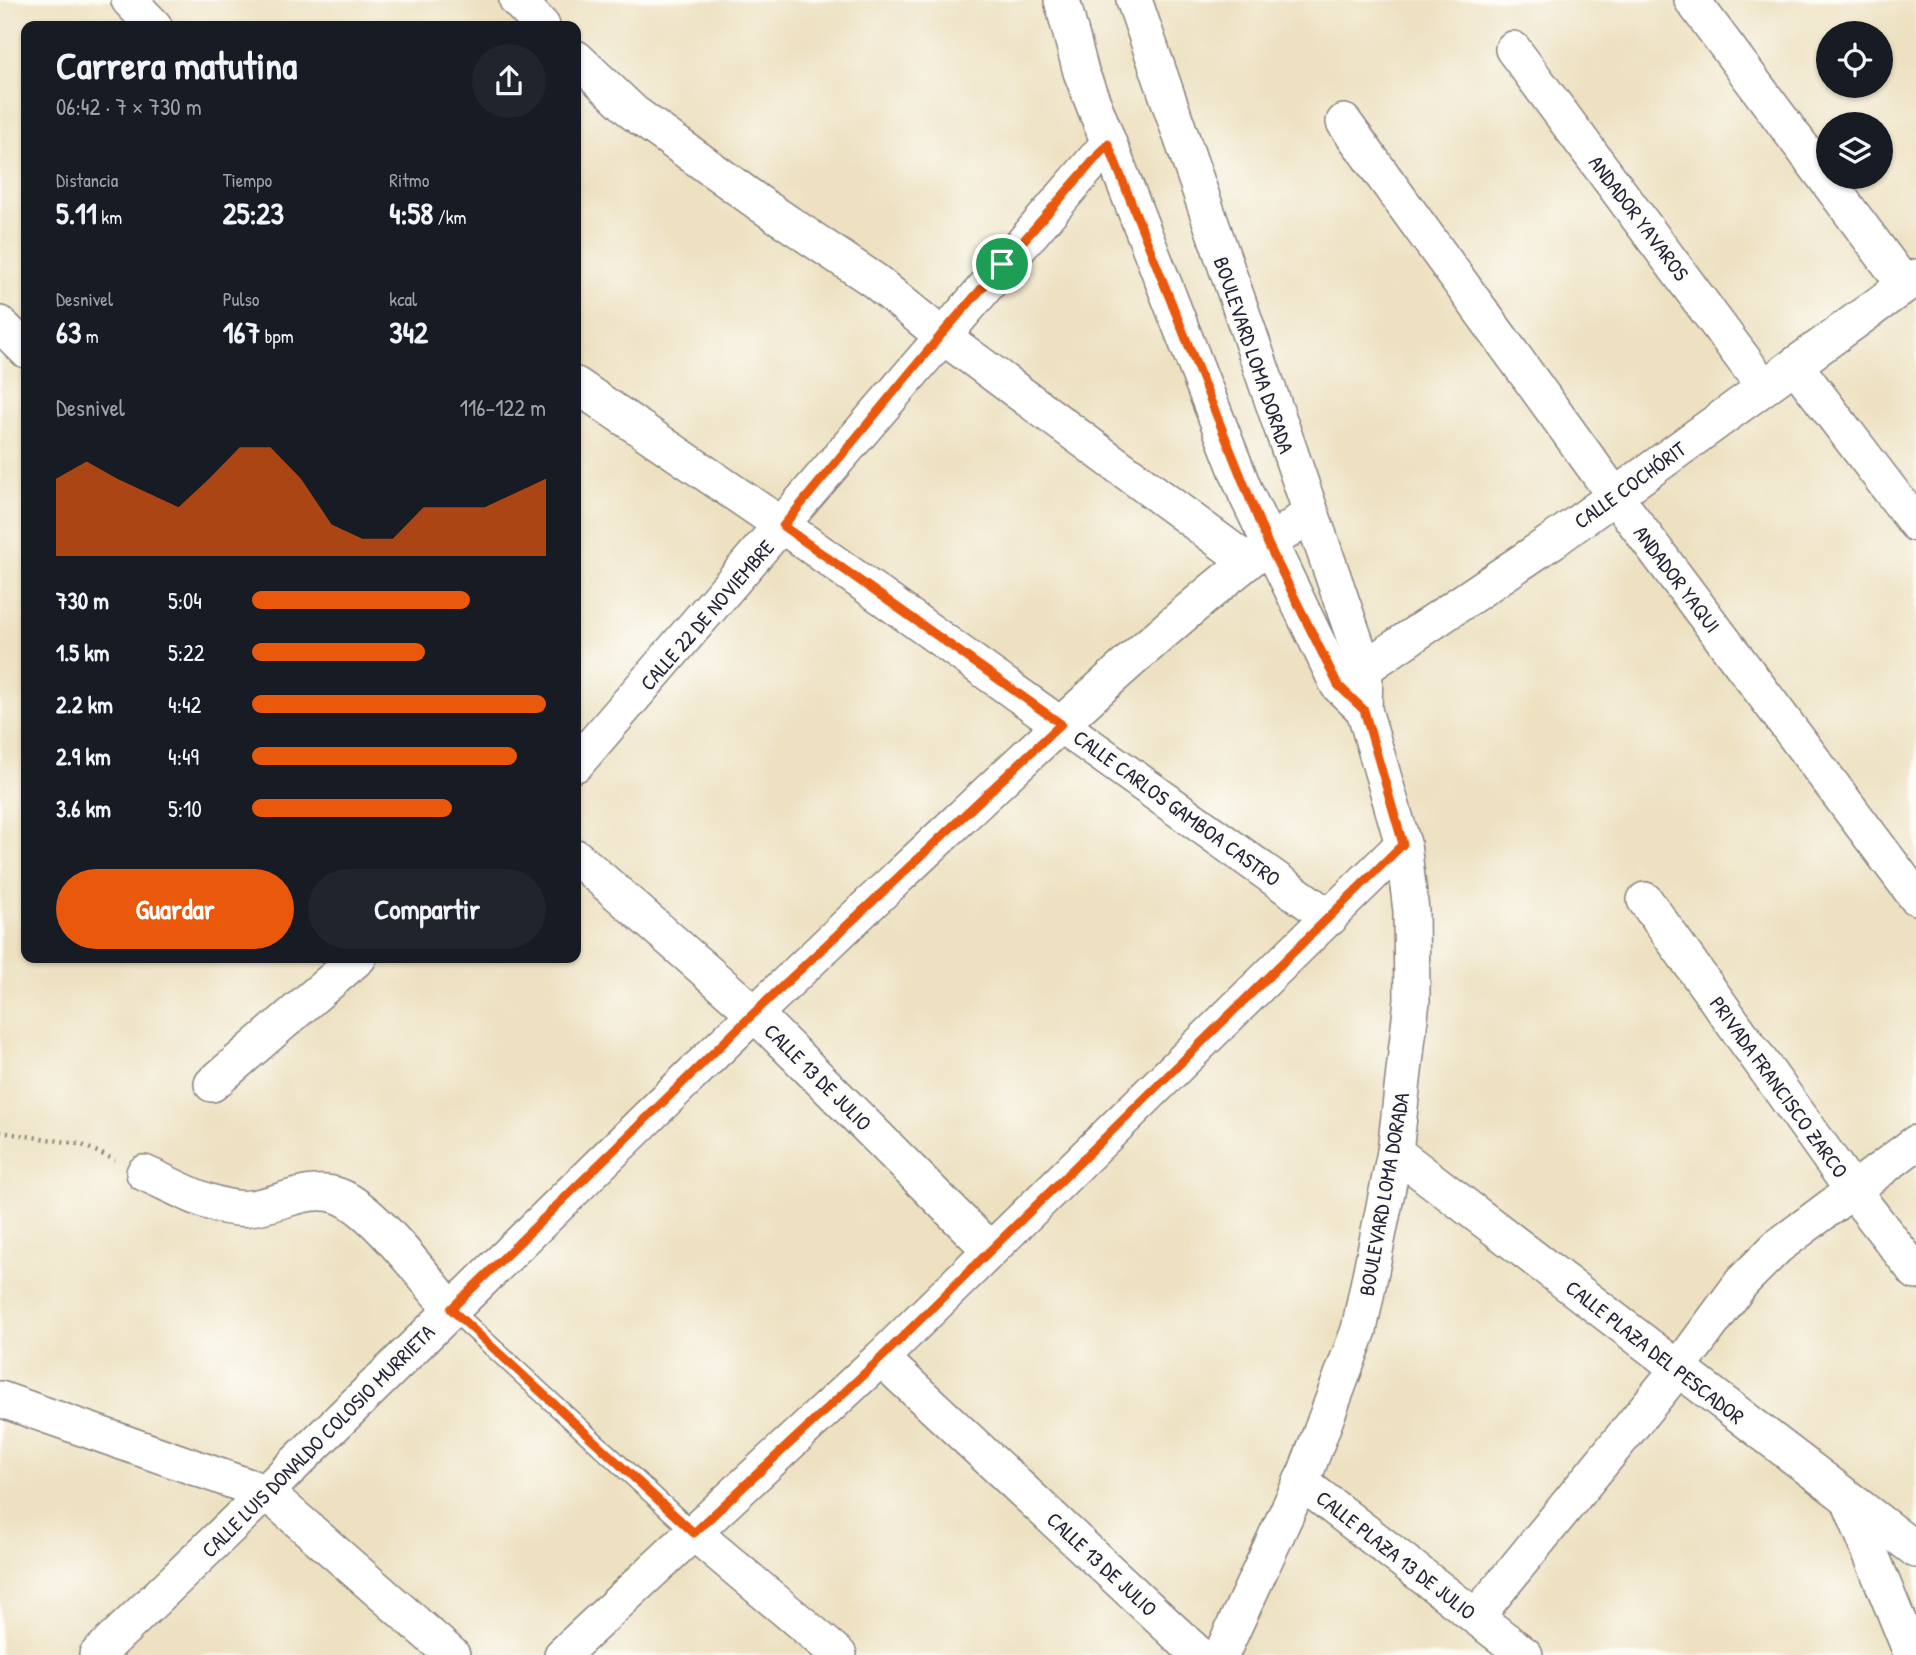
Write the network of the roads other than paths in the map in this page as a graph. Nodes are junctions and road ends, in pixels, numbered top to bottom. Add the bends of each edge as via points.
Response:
1 (129, 0) edge
2 (517, 0) edge
3 (1062, 0) edge
4 (1134, 0) edge
5 (1692, 0) edge
6 (149, 21) edge
7 (537, 21) edge
8 (1513, 49) dead end
9 (581, 63) edge
10 (1344, 122) dead end
11 (1108, 144) junction
12 (1910, 281) edge
13 (0, 324) edge
14 (941, 335) junction
15 (21, 345) edge
16 (1795, 365) junction
17 (1765, 387) junction
18 (581, 388) edge
19 (1615, 496) junction
20 (1309, 514) junction
21 (1916, 524) edge
22 (783, 526) junction
23 (1258, 552) junction
24 (1351, 677) junction
25 (1061, 724) junction
26 (581, 759) edge
27 (1403, 844) junction
28 (581, 861) edge
29 (1916, 897) edge
30 (1645, 900) dead end
31 (1330, 918) junction
32 (352, 963) edge
33 (754, 1013) junction
34 (212, 1084) dead end
35 (1916, 1143) edge
36 (1395, 1152) junction
37 (144, 1173) road end
38 (1853, 1191) junction
39 (990, 1250) junction
40 (1916, 1272) edge
41 (451, 1309) junction
42 (881, 1358) junction
43 (1678, 1370) junction
44 (0, 1399) edge
45 (1301, 1482) junction
46 (267, 1493) junction
47 (1850, 1502) junction
48 (694, 1533) junction
49 (1916, 1550) edge
50 (1476, 1617) junction
51 (97, 1655) edge
52 (452, 1655) edge
53 (562, 1655) edge
54 (839, 1655) edge
55 (1199, 1655) edge
56 (1221, 1655) edge
57 (1525, 1655) edge
58 (1912, 1655) edge

1 - 6 street
2 - 7 street
3 - 11 street, BOULEVARD LOMA DORADA via 1081,72
4 - 20 street, BOULEVARD LOMA DORADA
5 - 12 street
8 - 17 street, ANDADOR YAVAROS
9 - 14 street via 634,113 875,281
10 - 19 street, ANDADOR YAQUI
11 - 14 street, CALLE 22 DE NOVIEMBRE
11 - 23 street, BOULEVARD LOMA DORADA
12 - 16 street, CALLE COCHÓRIT
13 - 15 street
14 - 22 street, CALLE 22 DE NOVIEMBRE
14 - 23 street
16 - 17 street, CALLE COCHÓRIT
16 - 21 street
17 - 19 street, CALLE COCHÓRIT
18 - 22 street, CALLE CARLOS GAMBOA CASTRO
19 - 24 street, CALLE COCHÓRIT
19 - 29 street, ANDADOR YAQUI
20 - 23 street, CALLE LUIS DONALDO COLOSIO MURRIETA
20 - 24 street, BOULEVARD LOMA DORADA
22 - 25 street, CALLE CARLOS GAMBOA CASTRO
22 - 26 street, CALLE 22 DE NOVIEMBRE
23 - 24 street, BOULEVARD LOMA DORADA
23 - 25 street, CALLE LUIS DONALDO COLOSIO MURRIETA
24 - 27 street, BOULEVARD LOMA DORADA
25 - 31 street, CALLE CARLOS GAMBOA CASTRO
25 - 33 street, CALLE LUIS DONALDO COLOSIO MURRIETA
27 - 31 street
27 - 36 street, BOULEVARD LOMA DORADA via 1411,911 1412,989
28 - 33 street, CALLE 13 DE JULIO
30 - 38 street, PRIVADA FRANCISCO ZARCO
31 - 39 street
32 - 34 street
33 - 39 street, CALLE 13 DE JULIO
33 - 41 street, CALLE LUIS DONALDO COLOSIO MURRIETA
35 - 38 street
36 - 43 street, CALLE PLAZA DEL PESCADOR
36 - 45 street, BOULEVARD LOMA DORADA via 1359,1330
37 - 41 street via 208,1199 248,1208 323,1192 340,1196 372,1219
38 - 40 street, PRIVADA FRANCISCO ZARCO
38 - 43 street via 1777,1247 1742,1282
39 - 42 street
41 - 46 street, CALLE LUIS DONALDO COLOSIO MURRIETA
41 - 48 lane
42 - 48 street
42 - 55 street, CALLE 13 DE JULIO
43 - 47 street, CALLE PLAZA DEL PESCADOR
43 - 50 street
44 - 46 street
45 - 50 street, CALLE PLAZA 13 DE JULIO
45 - 56 street, BOULEVARD LOMA DORADA
46 - 51 street, CALLE LUIS DONALDO COLOSIO MURRIETA
46 - 52 street
47 - 49 street, CALLE PLAZA DEL PESCADOR
47 - 58 street
48 - 53 street
48 - 54 street
50 - 57 street, CALLE PLAZA 13 DE JULIO

